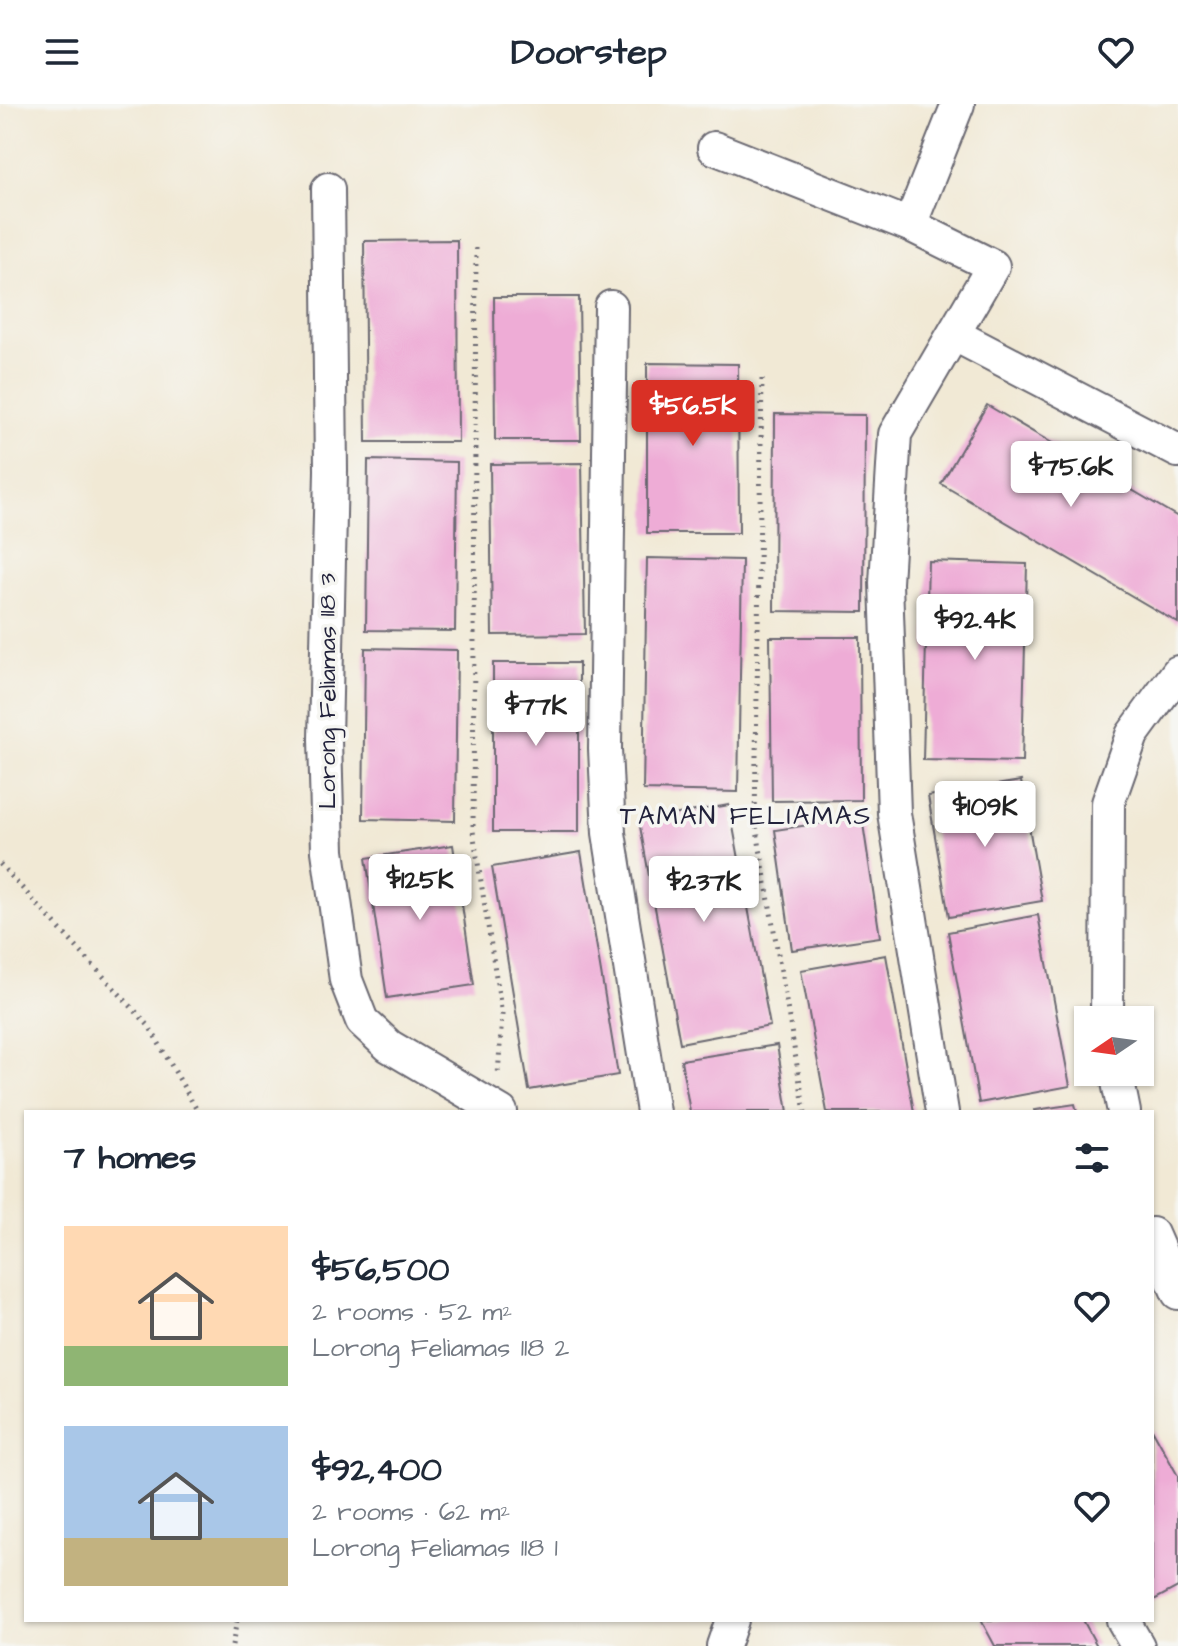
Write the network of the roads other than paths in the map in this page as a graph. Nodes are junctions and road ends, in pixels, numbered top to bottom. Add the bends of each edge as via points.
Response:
1 (958, 104) edge
2 (714, 148) dead end
3 (328, 189) dead end
4 (910, 225) junction
5 (611, 307) dead end
6 (955, 335) junction
7 (1178, 451) edge
8 (1178, 672) edge
9 (1107, 1006) edge
10 (1119, 1086) edge
11 (499, 1110) edge
12 (653, 1110) edge
13 (942, 1110) edge
14 (1124, 1110) edge
15 (1154, 1241) edge
16 (1167, 1288) edge
17 (731, 1622) edge
18 (1124, 1622) edge
19 (723, 1646) edge
20 (1138, 1646) edge

1 - 4 street
2 - 4 street
3 - 11 street, Lorong Feliamas 118 3 via 331,470 325,739 328,851 346,980 362,1021 389,1046
4 - 6 street via 993,266
5 - 12 street via 605,749 609,833
6 - 7 street
6 - 13 street via 895,434 886,583 894,813
8 - 9 street via 1132,735 1108,803
10 - 14 street
15 - 16 street
17 - 19 street
18 - 20 street

